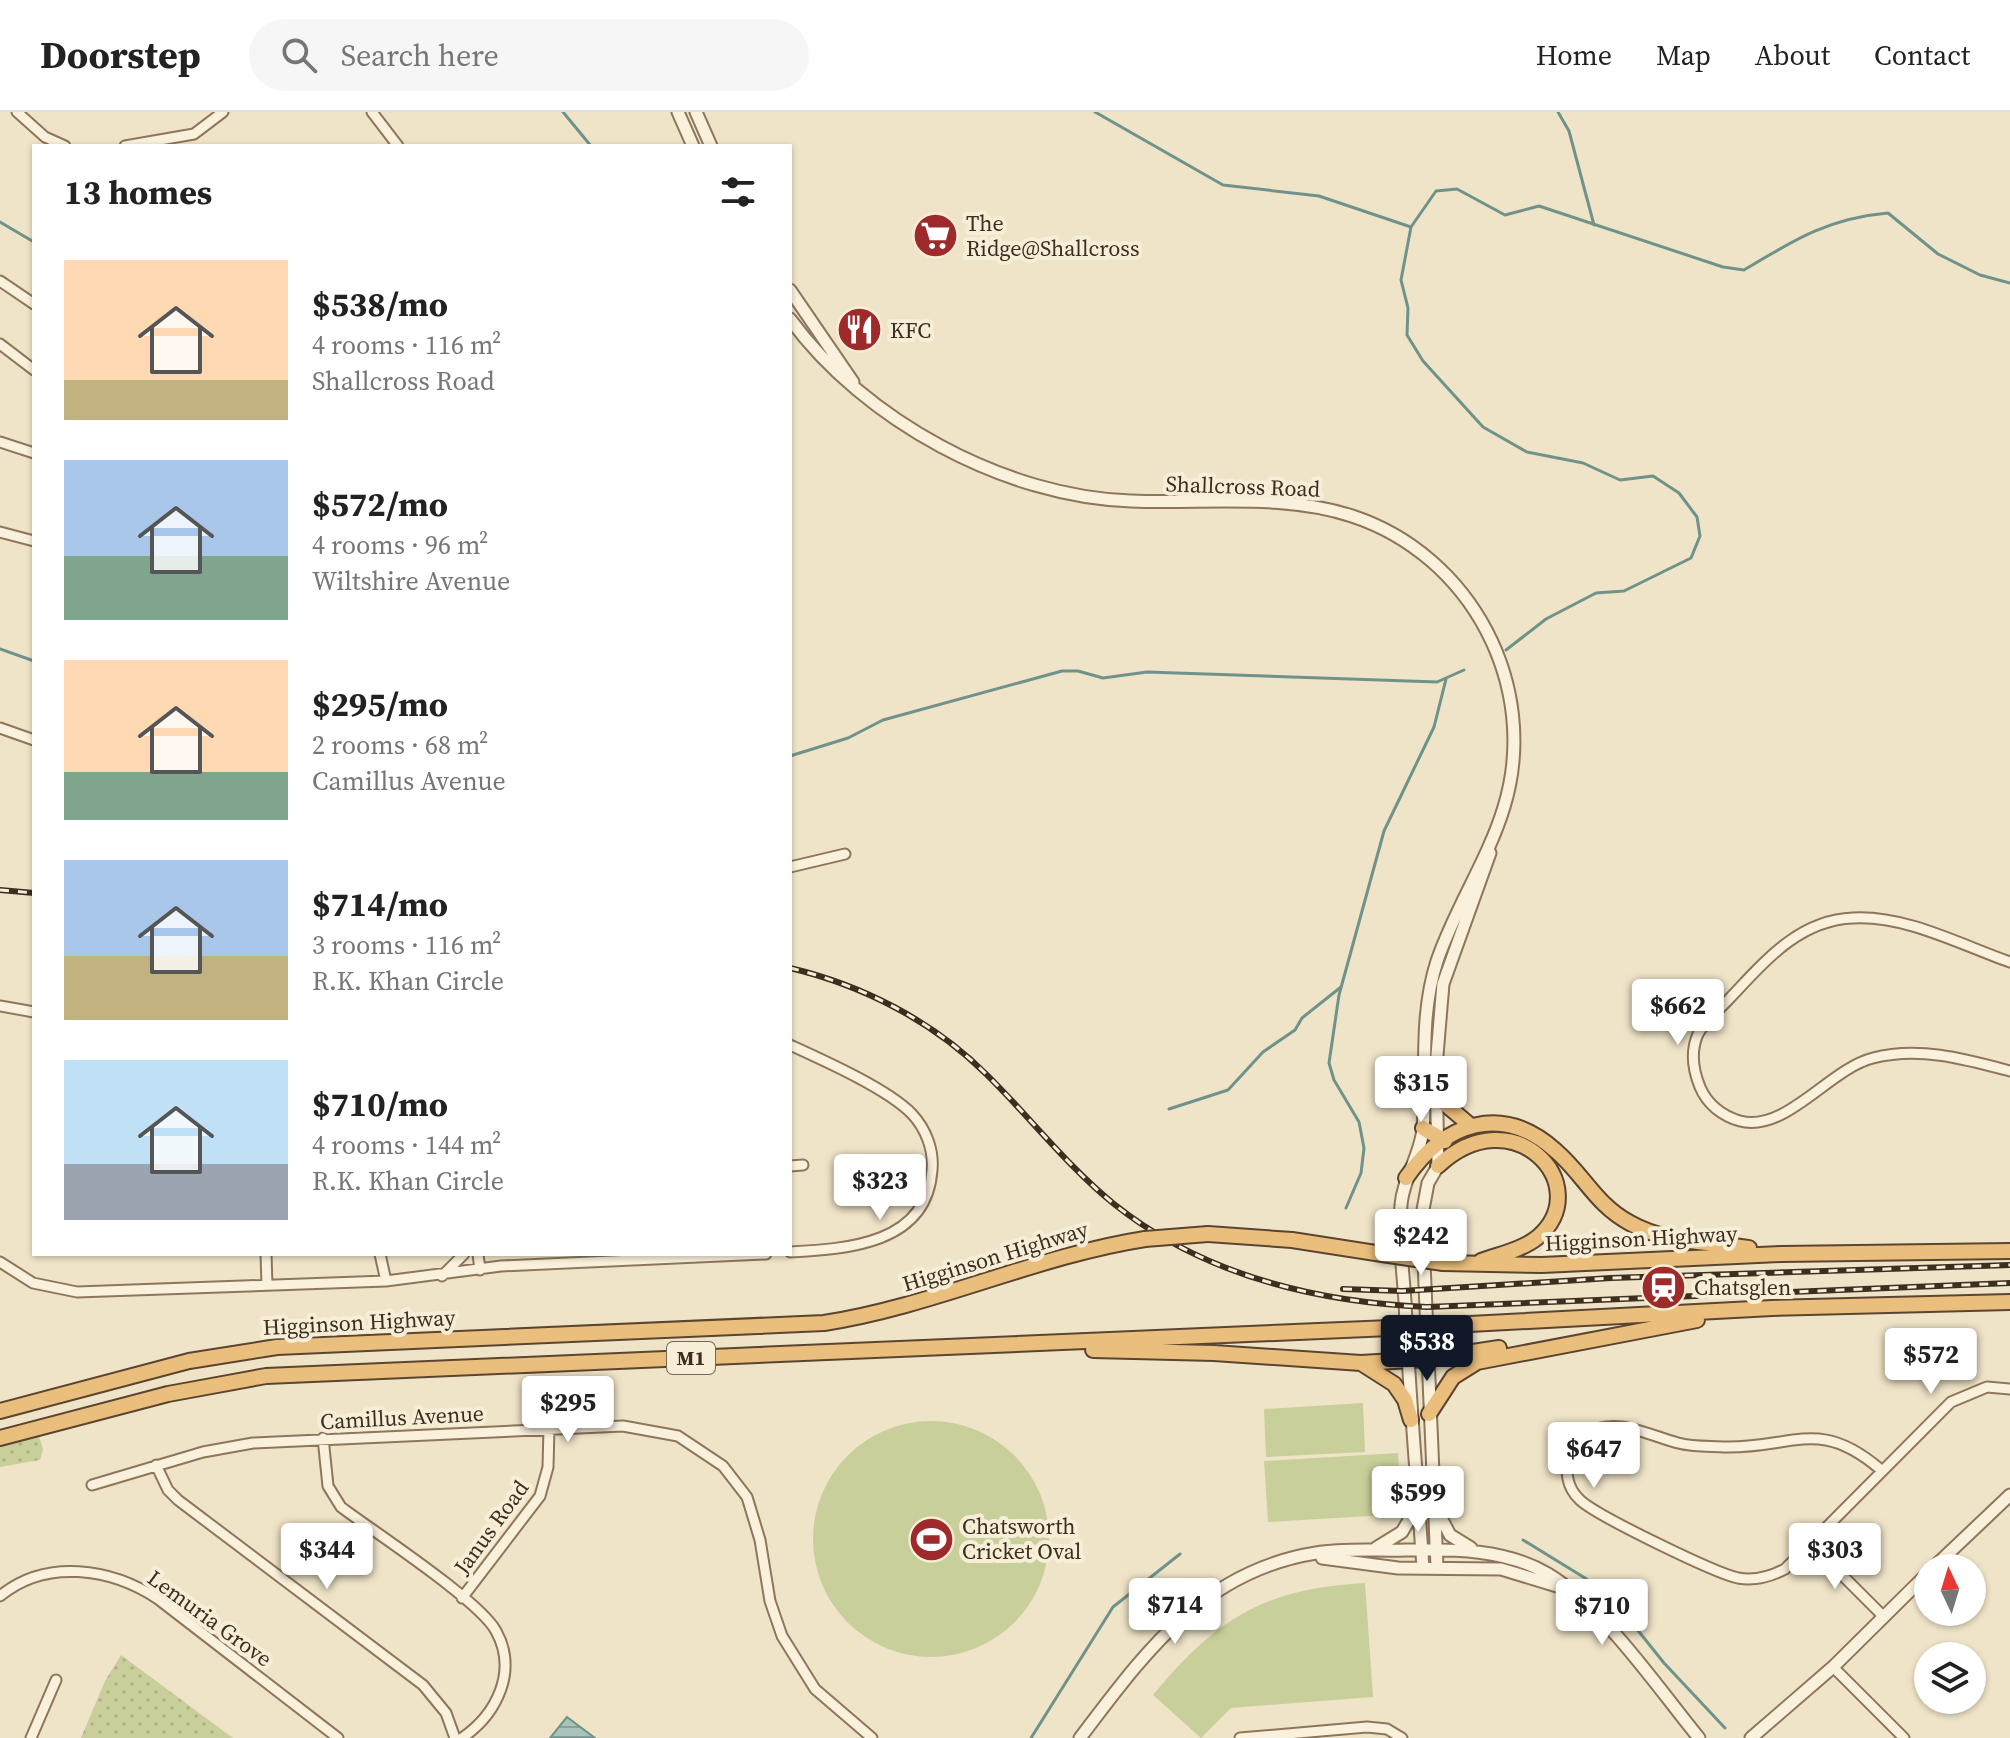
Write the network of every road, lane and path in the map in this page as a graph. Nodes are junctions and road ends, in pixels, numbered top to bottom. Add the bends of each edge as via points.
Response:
1 (17, 112) edge
2 (223, 112) edge
3 (372, 112) edge
4 (678, 112) edge
5 (696, 112) edge
6 (61, 144) edge
7 (136, 144) edge
8 (396, 144) edge
9 (692, 144) edge
10 (710, 144) edge
11 (0, 281) edge
12 (792, 293) edge
13 (32, 303) edge
14 (792, 322) edge
15 (0, 344) edge
16 (32, 368) edge
17 (856, 385) junction
18 (1, 445) edge
19 (32, 453) edge
20 (0, 532) edge
21 (32, 540) edge
22 (0, 729) edge
23 (32, 739) edge
24 (1492, 841) junction
25 (845, 854) dead end
26 (792, 867) edge
27 (2010, 962) edge
28 (0, 1006) edge
29 (32, 1012) edge
30 (792, 1046) edge
31 (2010, 1071) edge
32 (1438, 1098) junction
33 (1471, 1126) junction
34 (1423, 1128) junction
35 (1439, 1140) junction
36 (1473, 1143) junction
37 (803, 1165) dead end
38 (792, 1166) edge
39 (1438, 1166) junction
40 (1406, 1178) junction
41 (2010, 1251) edge
42 (792, 1252) edge
43 (1781, 1254) junction
44 (266, 1256) edge
45 (380, 1256) edge
46 (462, 1256) edge
47 (478, 1256) edge
48 (538, 1256) edge
49 (699, 1256) edge
50 (666, 1257) edge
51 (0, 1262) edge
52 (1473, 1264) junction
53 (539, 1265) junction
54 (480, 1270) junction
55 (442, 1276) junction
56 (386, 1281) junction
57 (267, 1285) junction
58 (2010, 1302) edge
59 (1772, 1308) junction
60 (1591, 1338) junction
61 (972, 1346) junction
62 (1427, 1359) junction
63 (1408, 1361) junction
64 (1361, 1363) junction
65 (2010, 1389) edge
66 (0, 1411) edge
67 (1429, 1414) junction
68 (1411, 1420) junction
69 (549, 1428) junction
70 (0, 1438) edge
71 (323, 1438) junction
72 (156, 1465) junction
73 (1880, 1469) junction
74 (92, 1485) dead end
75 (2010, 1495) edge
76 (1434, 1500) junction
77 (1417, 1507) junction
78 (1809, 1542) junction
79 (1421, 1549) junction
80 (1436, 1549) junction
81 (1368, 1551) junction
82 (1478, 1552) junction
83 (1948, 1554) edge
84 (1300, 1557) junction
85 (1437, 1567) junction
86 (1423, 1568) junction
87 (1914, 1587) edge
88 (1572, 1593) junction
89 (0, 1596) edge
90 (462, 1598) junction
91 (1884, 1617) junction
92 (1833, 1667) junction
93 (56, 1680) dead end
94 (1786, 1710) junction
95 (31, 1738) edge
96 (338, 1738) edge
97 (455, 1738) edge
98 (462, 1738) edge
99 (872, 1738) edge
100 (1080, 1738) edge
101 (1240, 1738) edge
102 (1402, 1738) edge
103 (1699, 1738) edge
104 (1751, 1738) edge
105 (1763, 1738) edge
106 (1904, 1738) edge

1 - 6 street
2 - 7 street via 194,134
3 - 8 street
4 - 9 street
5 - 10 street
11 - 13 street
12 - 17 street, Shallcross Road
14 - 17 street, Shallcross Road via 820,358
15 - 16 street
17 - 24 street, Shallcross Road via 930,440 1038,486 1125,501 1314,506 1374,523 1427,556 1478,613 1509,690 1513,765
18 - 19 street
20 - 21 street
22 - 23 street
24 - 32 street, Shallcross Road via 1443,984
24 - 34 street, Shallcross Road via 1449,930 1431,984 1422,1048
25 - 26 street
27 - 31 street via 1885,920 1829,921 1794,936 1768,957 1699,1033 1692,1060 1705,1098 1722,1114 1753,1123 1779,1115 1838,1073 1873,1058 1936,1054
28 - 29 street
30 - 42 street via 906,1108 928,1139 933,1164 923,1204 896,1232 863,1244
32 - 33 highway
32 - 35 street, Shallcross Road
33 - 35 highway
33 - 43 highway via 1501,1124 1534,1135 1555,1150 1606,1207 1656,1235
34 - 35 highway
34 - 40 street, Shallcross Road
35 - 36 highway
35 - 39 street, Shallcross Road
35 - 40 highway
36 - 39 highway
36 - 52 highway via 1506,1139 1527,1147 1550,1169 1556,1196 1540,1235
37 - 38 street
39 - 62 street, Shallcross Road via 1428,1183 1422,1215
40 - 63 street, Shallcross Road via 1400,1208
41 - 43 highway, Higginson Highway / M1
43 - 52 highway, Higginson Highway / M1
44 - 57 street
45 - 56 street
46 - 55 street
47 - 54 street
48 - 53 street
49 - 50 street
50 - 53 street
51 - 57 street via 33,1283 77,1292
52 - 66 highway, Higginson Highway / M1, bridge via 1292,1240 1208,1234 1145,1239 1076,1254 880,1313 824,1323 277,1347 189,1361
53 - 54 street
54 - 55 street
55 - 56 street
56 - 57 street
58 - 59 highway, M1
59 - 60 highway
59 - 61 highway, M1, bridge
60 - 62 highway
60 - 67 highway via 1477,1362 1453,1377
61 - 64 highway
61 - 70 highway, M1 via 266,1376 168,1394
62 - 63 highway
62 - 67 street, Shallcross Road
63 - 64 highway
63 - 68 street, Shallcross Road
64 - 68 highway via 1394,1384
65 - 73 street via 1987,1387 1951,1402
67 - 76 street, Shallcross Road
68 - 77 street, Shallcross Road
69 - 71 street, Camillus Avenue
69 - 90 street, Janus Road via 548,1467 540,1496
69 - 99 street, Camillus Avenue via 663,1431 723,1466 753,1513 770,1601 788,1649 815,1689
71 - 72 street, Camillus Avenue via 231,1446
71 - 90 street via 328,1486 341,1507
72 - 74 street, Camillus Avenue
72 - 97 street via 178,1500 423,1685 446,1713
73 - 78 street
73 - 78 street via 1845,1443 1830,1439 1692,1446 1617,1427 1586,1434 1569,1458 1572,1488 1591,1509 1722,1573 1755,1579 1772,1576
75 - 83 street
76 - 80 street, Shallcross Road
76 - 82 street via 1450,1535
77 - 79 street, Shallcross Road
77 - 81 street via 1395,1538
78 - 91 street
79 - 80 street
79 - 81 street
79 - 86 street, Shallcross Road
80 - 82 street
80 - 85 street, Shallcross Road
81 - 84 street
82 - 88 street via 1546,1572
84 - 86 street
84 - 100 street via 1228,1584 1182,1614
85 - 86 street
85 - 88 street via 1512,1570
87 - 91 street
88 - 103 street via 1615,1635
89 - 96 street, Lemuria Grove via 22,1582 57,1572 93,1572 132,1584
90 - 98 street via 495,1630 505,1659 500,1696 478,1727
91 - 92 street
92 - 94 street
92 - 106 street
93 - 95 street
94 - 104 street
94 - 105 street
101 - 102 street via 1367,1727 1387,1729

